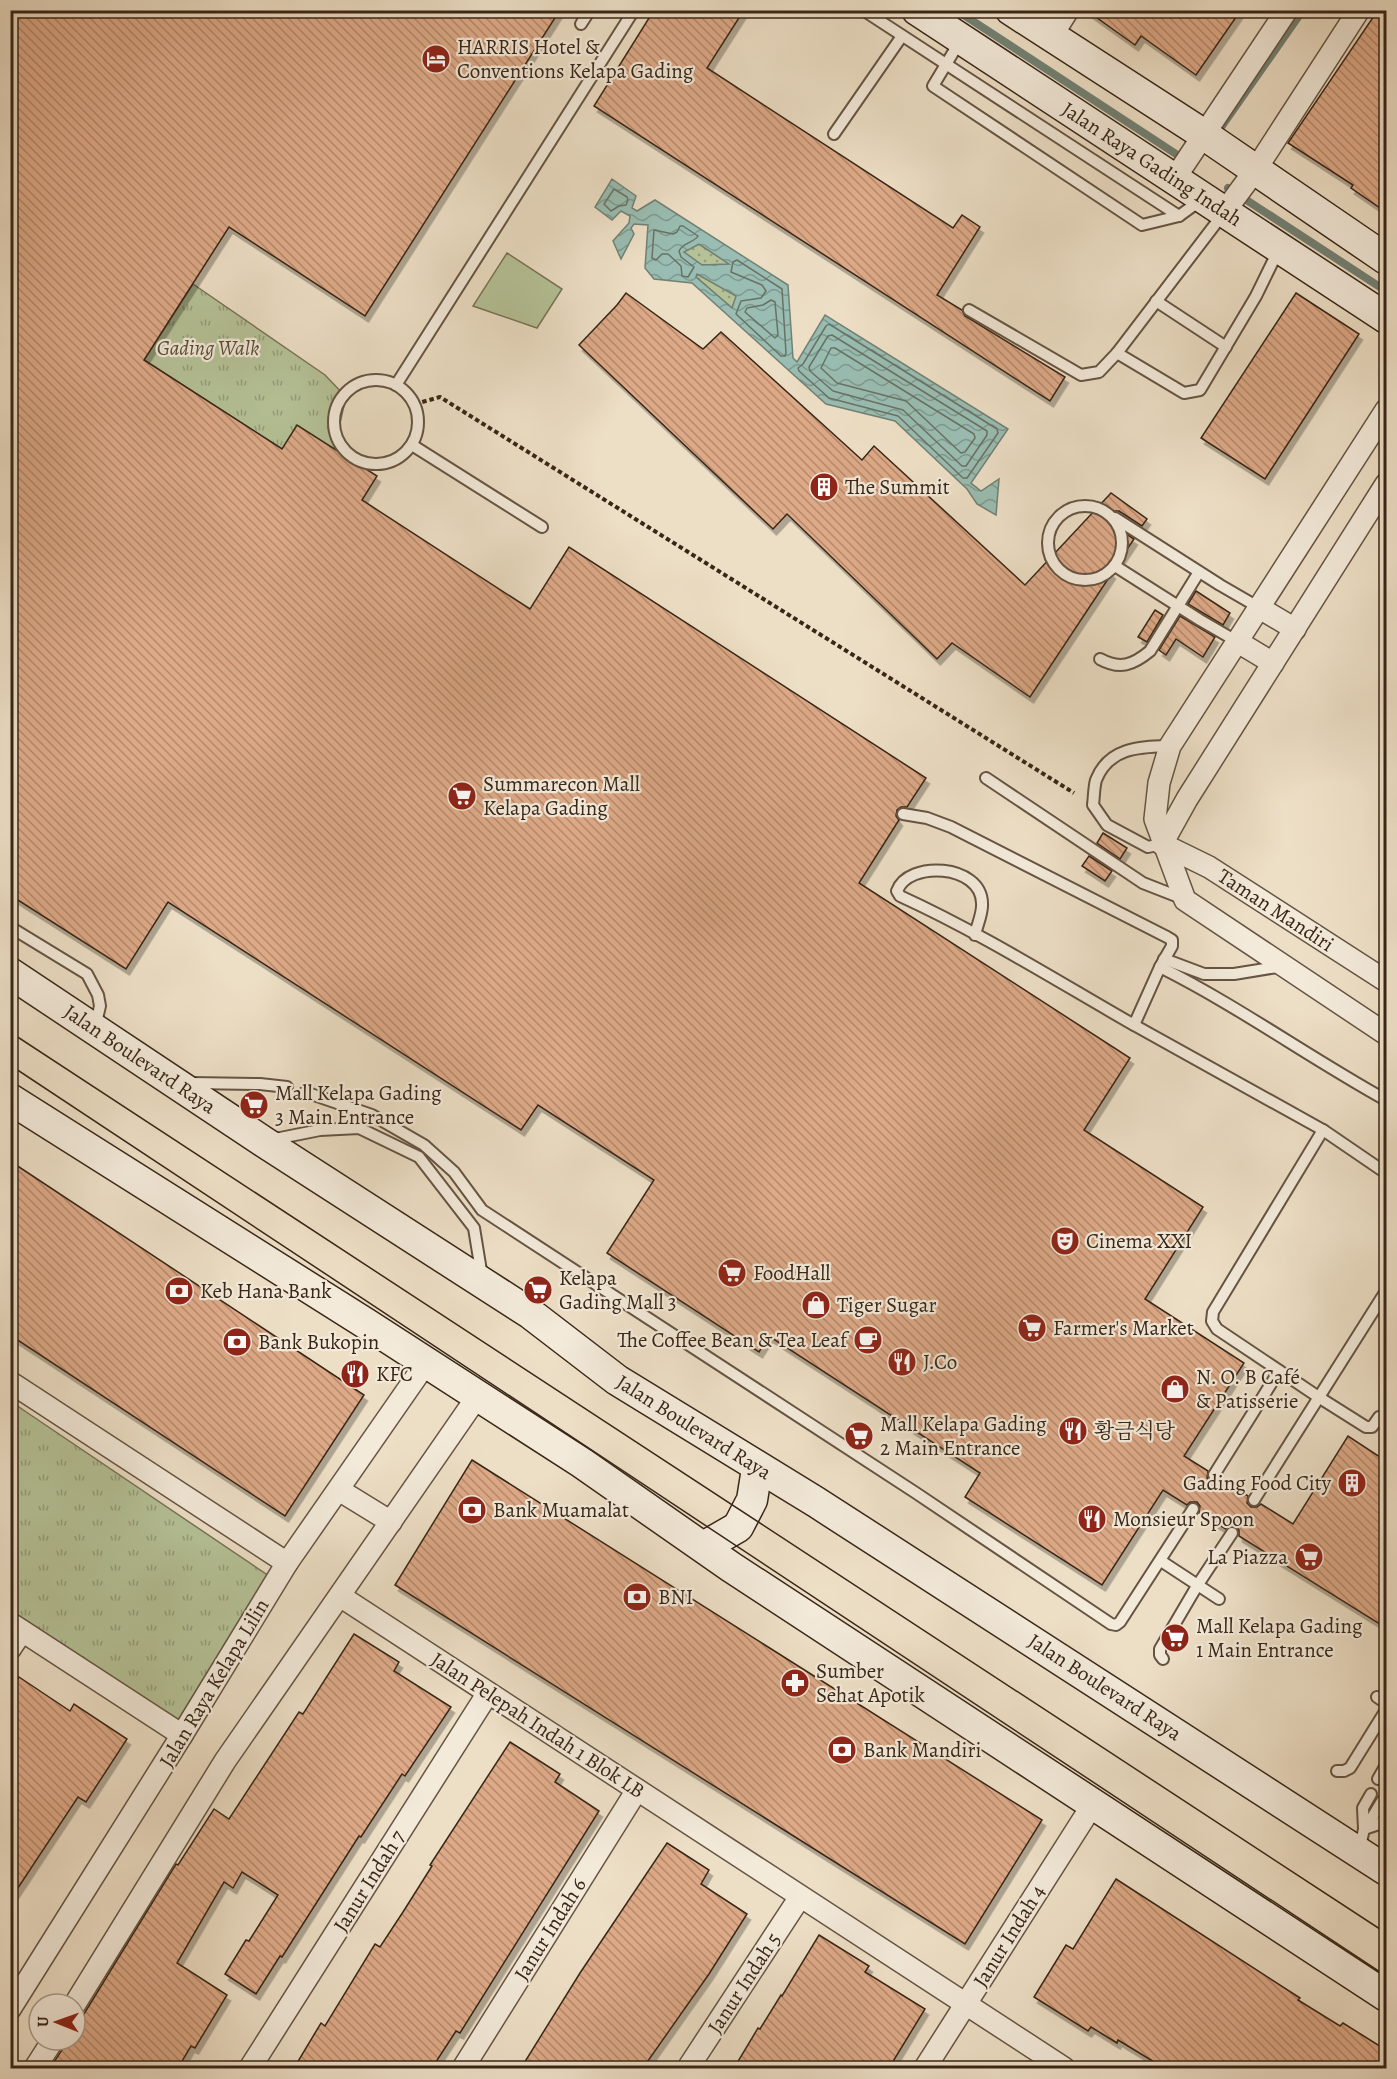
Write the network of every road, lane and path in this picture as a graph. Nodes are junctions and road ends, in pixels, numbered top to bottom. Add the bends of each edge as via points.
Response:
1 (590, 10) edge
2 (634, 10) edge
3 (863, 10) edge
4 (917, 10) edge
5 (1011, 10) edge
6 (1068, 10) edge
7 (1287, 10) edge
8 (1359, 10) edge
9 (581, 24) dead end
10 (902, 36) junction
11 (1051, 37) junction
12 (954, 52) junction
13 (834, 134) dead end
14 (1203, 134) junction
15 (1252, 174) junction
16 (1174, 178) junction
17 (1219, 205) junction
18 (1179, 216) junction
19 (1279, 249) junction
20 (1386, 259) edge
21 (1156, 301) junction
22 (969, 310) dead end
23 (1386, 318) edge
24 (1226, 347) junction
25 (1117, 353) junction
26 (396, 385) junction
27 (415, 404) junction
28 (1386, 410) edge
29 (412, 445) junction
30 (1386, 484) edge
31 (1107, 513) junction
32 (542, 527) dead end
33 (1115, 566) junction
34 (1199, 572) junction
35 (1178, 606) junction
36 (1258, 607) junction
37 (1295, 629) junction
38 (1238, 642) junction
39 (1100, 659) dead end
40 (1273, 663) junction
41 (1170, 746) junction
42 (986, 778) dead end
43 (1093, 804) junction
44 (903, 814) dead end
45 (1162, 844) junction
46 (1185, 900) junction
47 (10, 927) edge
48 (975, 935) junction
49 (1162, 963) junction
50 (1283, 966) junction
51 (10, 973) edge
52 (1386, 981) edge
53 (1134, 1025) junction
54 (94, 1029) junction
55 (1386, 1034) edge
56 (175, 1082) junction
57 (287, 1087) dead end
58 (305, 1092) dead end
59 (10, 1099) edge
60 (1386, 1100) edge
61 (1323, 1130) junction
62 (264, 1142) junction
63 (1386, 1173) edge
64 (482, 1210) junction
65 (474, 1228) junction
66 (484, 1284) junction
67 (1386, 1291) edge
68 (426, 1362) junction
69 (1279, 1371) junction
70 (617, 1380) junction
71 (10, 1382) edge
72 (477, 1397) junction
73 (1320, 1398) junction
74 (1386, 1417) edge
75 (582, 1463) junction
76 (756, 1475) junction
77 (1214, 1475) dead end
78 (790, 1487) junction
79 (339, 1490) junction
80 (1254, 1500) dead end
81 (1193, 1509) dead end
82 (391, 1522) junction
83 (1232, 1533) dead end
84 (712, 1542) junction
85 (1161, 1561) junction
86 (287, 1563) junction
87 (731, 1567) junction
88 (1197, 1586) junction
89 (340, 1596) junction
90 (1219, 1599) dead end
91 (16, 1627) edge
92 (10, 1649) edge
93 (1163, 1659) dead end
94 (488, 1693) junction
95 (1386, 1710) edge
96 (182, 1735) junction
97 (1386, 1765) edge
98 (1337, 1771) dead end
99 (1378, 1779) dead end
100 (637, 1790) junction
101 (1371, 1794) dead end
102 (1382, 1801) dead end
103 (1093, 1804) junction
104 (1386, 1816) edge
105 (1364, 1829) junction
106 (1378, 1864) edge
107 (800, 1897) junction
108 (82, 1992) edge
109 (1386, 1996) edge
110 (966, 2005) junction
111 (10, 2009) edge
112 (45, 2052) edge
113 (35, 2068) edge
114 (250, 2068) edge
115 (463, 2068) edge
116 (688, 2068) edge
117 (926, 2068) edge
118 (1064, 2068) edge

1 - 9 lane
2 - 26 lane
3 - 10 lane
4 - 12 main road, Jalan Raya Gading Indah
5 - 11 main road
6 - 11 street
7 - 14 street
8 - 15 street
10 - 12 lane
10 - 13 lane
11 - 14 main road
12 - 16 main road, Jalan Raya Gading Indah
12 - 18 lane
12 - 18 lane via 933,86 1142,225
14 - 15 main road
14 - 16 street
15 - 17 street
15 - 20 main road
16 - 17 main road, Jalan Raya Gading Indah
17 - 18 lane
17 - 19 main road, Jalan Raya Gading Indah
17 - 21 lane
19 - 23 main road, Jalan Raya Gading Indah
19 - 24 lane
21 - 24 lane
21 - 25 lane
22 - 25 lane via 1081,375 1100,372
24 - 25 lane via 1200,390 1193,393 1184,393
26 - 27 lane
26 - 29 lane via 383,380 356,384 337,405 335,433 346,450 363,462 390,462
27 - 29 lane via 417,432
27 - 43 path via 440,397
28 - 36 street
29 - 32 lane
30 - 37 street
31 - 33 lane via 1119,528 1122,547
31 - 33 lane via 1089,506 1070,508 1054,520 1048,538 1050,558 1062,573 1080,580 1099,577
31 - 34 lane
33 - 35 lane
34 - 35 lane
34 - 36 lane
35 - 38 lane
35 - 39 lane via 1150,651 1139,660 1126,666 1110,665
36 - 37 street
36 - 38 street
37 - 40 street
38 - 40 street
38 - 41 street
40 - 45 street
41 - 43 lane via 1140,747 1112,756 1096,780
41 - 45 street via 1159,783 1155,819
42 - 46 lane via 1143,883
43 - 45 lane via 1107,825 1148,847
44 - 49 lane via 951,828 1167,937 1172,946
45 - 46 street
45 - 52 street, Taman Mandiri via 1209,867
46 - 50 street, Taman Mandiri
47 - 54 lane via 87,974 100,1006
48 - 48 lane via 900,896 899,885 916,874 939,869 971,880 982,902
48 - 53 lane
49 - 50 lane via 1204,974 1234,974
49 - 53 lane
49 - 60 lane
50 - 55 street, Taman Mandiri
51 - 54 main road, Jalan Boulevard Raya
53 - 61 lane
54 - 56 main road, Jalan Boulevard Raya
56 - 57 lane
56 - 62 main road, Jalan Boulevard Raya
58 - 64 lane via 372,1115 424,1145 454,1172
59 - 68 main road
61 - 63 lane
61 - 69 lane via 1213,1312 1212,1321 1217,1329
62 - 65 lane via 320,1130 359,1128 419,1157
62 - 66 main road, Jalan Boulevard Raya
64 - 65 lane
64 - 85 lane via 1111,1624 1120,1622
65 - 66 lane
66 - 70 main road, Jalan Boulevard Raya via 531,1314
67 - 73 lane
68 - 72 main road
68 - 79 street, Jalan Raya Kelapa Lilin
69 - 73 lane
69 - 77 lane
70 - 76 main road via 624,1395 636,1405
70 - 78 main road, Jalan Boulevard Raya
71 - 86 street
72 - 75 main road
72 - 82 street
73 - 74 lane via 1370,1428 1380,1417
73 - 80 lane
75 - 84 main road via 607,1463 672,1507
75 - 87 main road
76 - 78 main road
76 - 84 main road via 752,1500 738,1527
78 - 106 main road, Jalan Boulevard Raya
79 - 82 street
79 - 86 street, Jalan Raya Kelapa Lilin
81 - 85 lane
82 - 89 street
83 - 88 lane
84 - 87 main road
85 - 88 lane
86 - 96 street, Jalan Raya Kelapa Lilin
87 - 103 main road
88 - 90 lane
88 - 93 lane via 1160,1649
89 - 94 street, Jalan Pelepah Indah 1 Blok LB
89 - 108 street via 225,1761
91 - 92 street
91 - 96 street
94 - 100 street, Jalan Pelepah Indah 1 Blok LB
94 - 114 street, Janur Indah 7
95 - 98 lane via 1350,1768
96 - 111 street, Jalan Raya Kelapa Lilin
97 - 99 lane
100 - 107 street, Jalan Pelepah Indah 1 Blok LB
100 - 115 street, Janur Indah 6
101 - 105 lane via 1363,1808
102 - 105 lane
103 - 109 main road
103 - 110 street, Janur Indah 4
104 - 105 lane via 1379,1824
105 - 106 lane via 1363,1850
107 - 110 street, Jalan Pelepah Indah 1 Blok LB
107 - 116 street, Janur Indah 5
110 - 117 street, Janur Indah 4
110 - 118 street, Jalan Pelepah Indah 1 Blok LB
112 - 113 street

